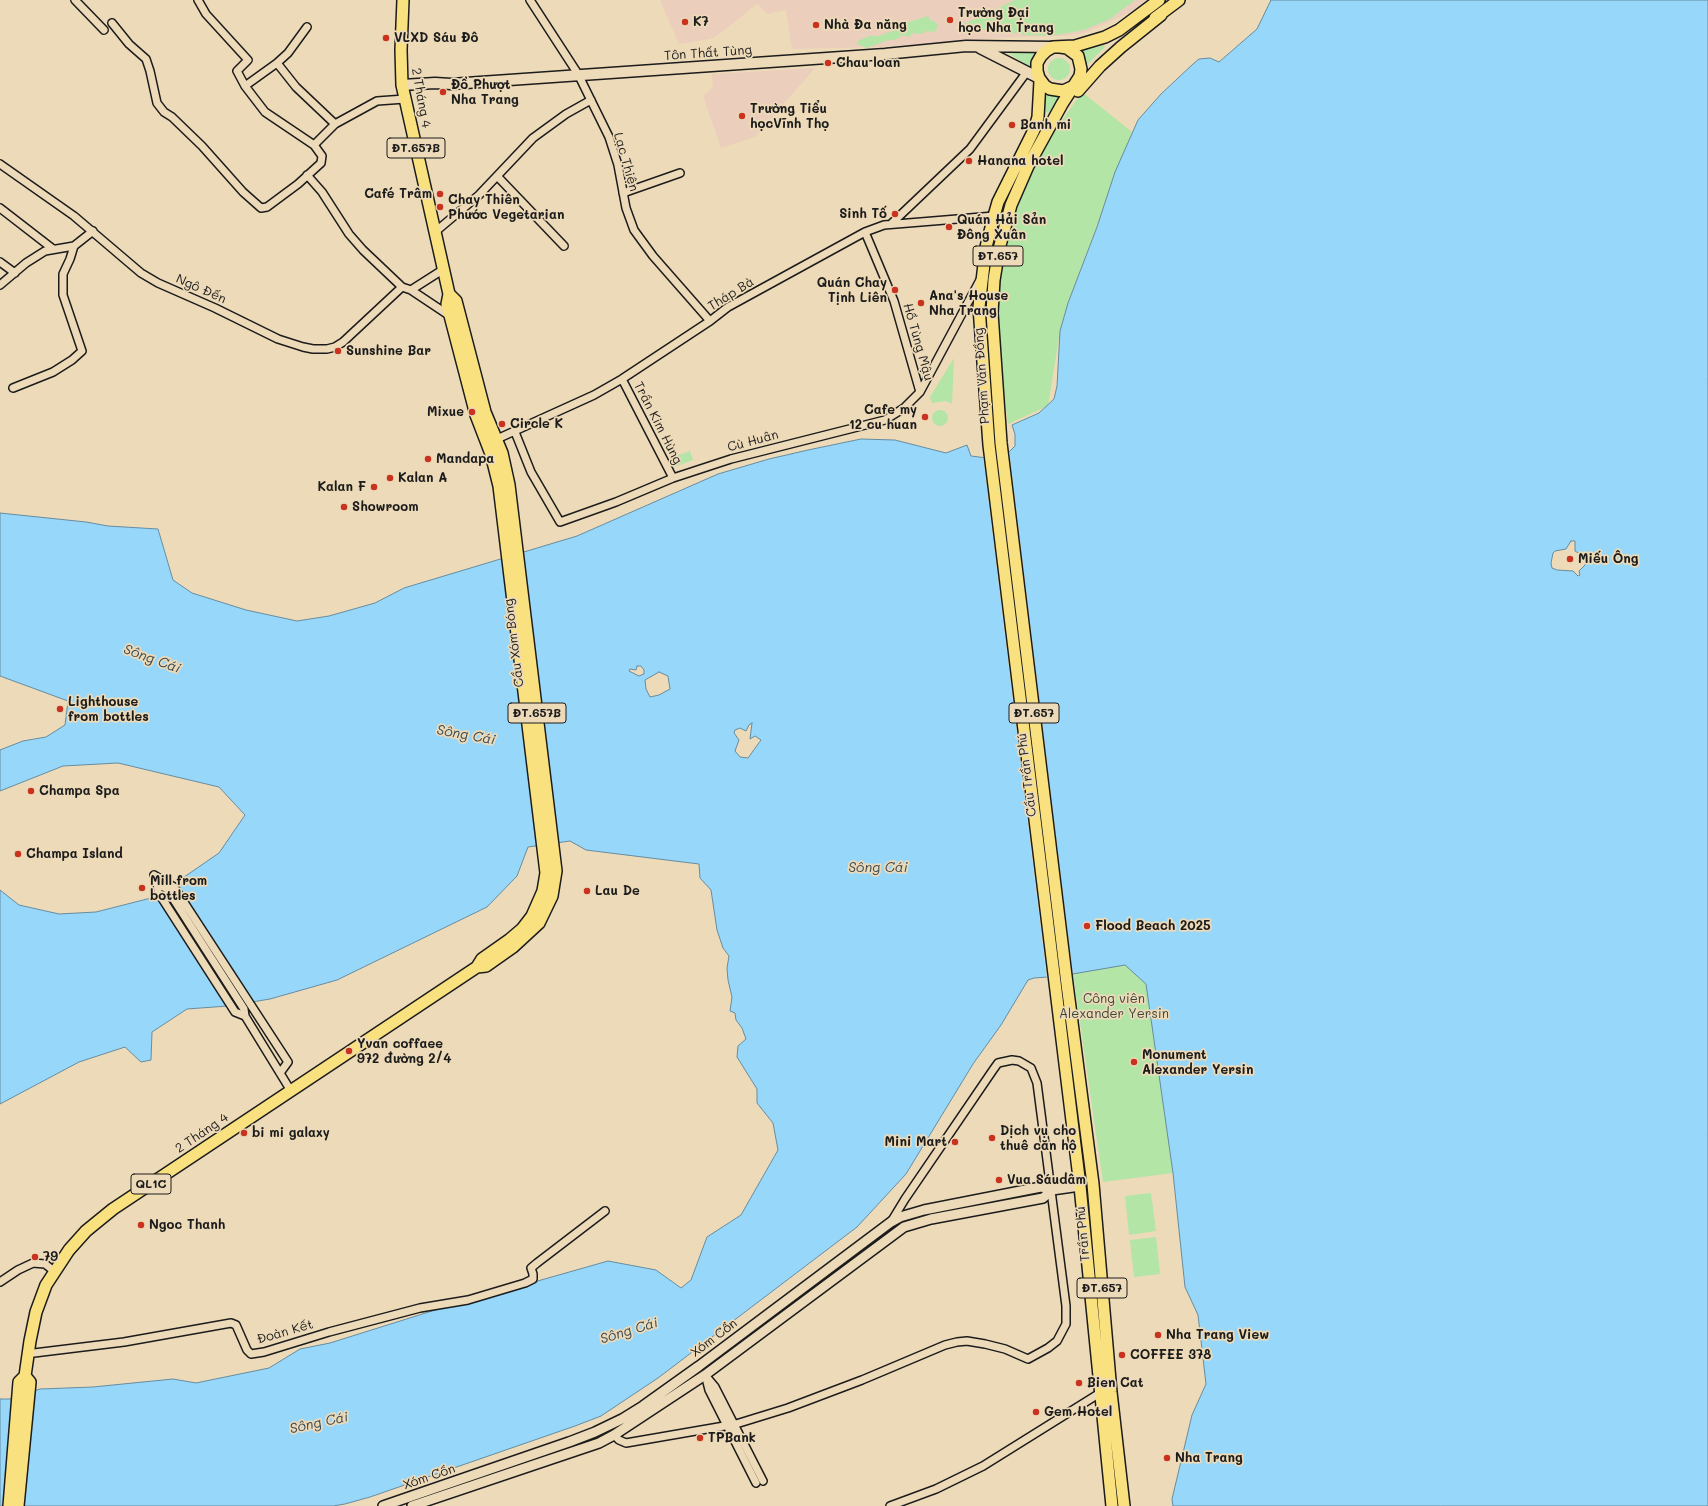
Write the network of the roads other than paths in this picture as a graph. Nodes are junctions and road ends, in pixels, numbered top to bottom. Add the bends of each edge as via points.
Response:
1 (75, 0) edge
2 (198, 0) edge
3 (403, 0) edge
4 (530, 0) edge
5 (1159, 0) edge
6 (1179, 0) edge
7 (1161, 14) junction
8 (112, 23) dead end
9 (307, 27) dead end
10 (104, 30) dead end
11 (966, 46) junction
12 (1057, 47) junction
13 (277, 63) junction
14 (1026, 73) junction
15 (578, 74) junction
16 (1080, 76) junction
17 (1039, 80) junction
18 (245, 86) junction
19 (1074, 86) junction
20 (404, 92) junction
21 (591, 100) junction
22 (335, 124) junction
23 (1042, 142) junction
24 (314, 145) junction
25 (0, 164) edge
26 (680, 173) dead end
27 (307, 176) junction
28 (497, 176) junction
29 (623, 193) junction
30 (0, 208) edge
31 (994, 216) junction
32 (891, 224) junction
33 (93, 231) junction
34 (435, 232) junction
35 (865, 232) junction
36 (74, 246) junction
37 (564, 246) dead end
38 (53, 249) junction
39 (0, 262) edge
40 (444, 269) junction
41 (15, 273) junction
42 (982, 276) junction
43 (0, 284) edge
44 (402, 287) junction
45 (411, 290) junction
46 (449, 294) junction
47 (962, 314) junction
48 (979, 314) junction
49 (450, 316) junction
50 (710, 321) junction
51 (622, 379) junction
52 (13, 388) dead end
53 (920, 392) junction
54 (515, 432) junction
55 (497, 439) junction
56 (995, 444) junction
57 (673, 478) junction
58 (504, 486) junction
59 (158, 884) junction
60 (526, 932) joint
61 (1067, 984) joint
62 (1055, 986) joint
63 (244, 1016) junction
64 (359, 1045) joint
65 (280, 1073) junction
66 (291, 1090) junction
67 (1093, 1184) junction
68 (1080, 1186) junction
69 (1052, 1190) junction
70 (605, 1211) dead end
71 (891, 1222) junction
72 (897, 1231) junction
73 (54, 1271) junction
74 (0, 1282) edge
75 (34, 1354) dead end
76 (699, 1366) junction
77 (705, 1375) junction
78 (22, 1379) junction
79 (1105, 1393) junction
80 (736, 1424) junction
81 (728, 1426) junction
82 (614, 1435) junction
83 (1124, 1505) edge
84 (9, 1506) edge
85 (18, 1506) edge
86 (383, 1506) edge
87 (412, 1506) edge
88 (890, 1506) edge
89 (1112, 1506) edge

1 - 10 street
2 - 18 street via 206,14 248,60 236,71
3 - 20 main road, 2 Tháng 4 / ĐT.657B via 400,55
4 - 15 street, Lạc Thiện
5 - 12 main road via 1106,37 1089,43
6 - 7 main road, Phạm Văn Đồng / ĐT.657
7 - 16 main road, Phạm Văn Đồng / ĐT.657
7 - 23 main road via 1121,47 1081,86
8 - 27 street via 129,44 146,59 157,103 164,112 202,146 243,192 261,208 267,207
9 - 13 street via 288,53
11 - 12 main road, Tôn Thất Tùng
11 - 14 main road, Tôn Thất Tùng via 989,52
11 - 15 main road, Tôn Thất Tùng via 877,55
12 - 16 main road via 1073,51 1078,56 1082,69
12 - 17 main road, Phạm Văn Đồng / ĐT.657 via 1046,51 1037,63
13 - 18 street
13 - 22 street via 296,87
14 - 17 main road, Tôn Thất Tùng
14 - 32 street via 970,149
15 - 20 main road, Tôn Thất Tùng via 451,84 435,82
15 - 21 street, Lạc Thiện
16 - 19 main road, Phạm Văn Đồng / ĐT.657
17 - 19 main road via 1056,91
17 - 31 main road, Phạm Văn Đồng / ĐT.657 via 1038,118
18 - 24 street via 265,112
19 - 23 main road, Phạm Văn Đồng / ĐT.657
20 - 22 street
20 - 34 main road, 2 Tháng 4 / ĐT.657B
21 - 28 street via 533,138
21 - 29 street, Lạc Thiện via 613,149
22 - 24 street
23 - 56 main road, Phạm Văn Đồng / ĐT.657 via 1010,205 994,280 992,313
24 - 27 street via 322,156 321,163
25 - 33 street, Ngô Đến
26 - 29 street
27 - 44 street via 322,192 349,234
28 - 34 street via 479,195
28 - 37 street
29 - 50 street, Lạc Thiện via 634,230 640,239
30 - 38 street
31 - 32 street, Tháp Bà
31 - 42 main road, Phạm Văn Đồng / ĐT.657
32 - 35 street, Tháp Bà
33 - 36 street
33 - 44 street, Ngô Đến via 142,273 158,283 278,339 312,349 335,347
34 - 40 main road, 2 Tháng 4 / ĐT.657B
35 - 50 street, Tháp Bà via 728,307
35 - 53 street, Hồ Tùng Mậu via 894,301
36 - 38 street
36 - 52 street via 63,274 63,295 82,351 53,372
38 - 41 street via 26,263
39 - 41 street
40 - 45 street
40 - 46 main road, 2 Tháng 4 / ĐT.657B
41 - 43 street
42 - 47 street, Cù Huân
42 - 48 main road, Phạm Văn Đồng / ĐT.657
44 - 45 street
45 - 49 street
46 - 49 main road, 2 Tháng 4 / ĐT.657B via 447,304
46 - 55 main road, 2 Tháng 4 / ĐT.657B via 456,301 485,412
47 - 48 street via 971,307
47 - 53 street, Cù Huân
48 - 56 main road, Phạm Văn Đồng / ĐT.657
49 - 58 main road, 2 Tháng 4 / ĐT.657B via 476,415
50 - 51 street, Tháp Bà
51 - 54 street, Tháp Bà
51 - 57 street, Trần Kim Hùng
53 - 57 street, Cù Huân via 904,408 885,420 731,459
54 - 55 street, Tháp Bà
54 - 57 street, Cù Huân via 531,472 560,522
55 - 58 main road, 2 Tháng 4 / ĐT.657B
56 - 61 main road, Cầu Trần Phú / ĐT.657
56 - 62 main road, Cầu Trần Phú / ĐT.657
58 - 60 main road, Cầu Xóm Bóng / ĐT.657B via 546,873 541,898
59 - 63 street via 166,889 244,1009
59 - 63 street via 158,892 236,1012
59 - 65 street via 154,875 174,887 245,994 288,1062
60 - 64 main road, 2 Tháng 4 / ĐT.657B via 509,940 482,959 477,967
61 - 67 main road, Trần Phú / ĐT.657
62 - 68 main road, Trần Phú / ĐT.657
63 - 65 street
64 - 66 main road, 2 Tháng 4 / QL1C
65 - 66 street
66 - 73 main road, 2 Tháng 4 / QL1C via 99,1219 69,1250
67 - 68 main road
67 - 79 main road, Trần Phú / ĐT.657
68 - 69 street, Xóm Cồn
68 - 79 main road, Trần Phú / ĐT.657
69 - 71 street, Xóm Cồn via 1041,1187 932,1208 908,1214
69 - 71 street via 1036,1076 1026,1064 1005,1061 998,1063 993,1070
69 - 72 street, Xóm Cồn via 1043,1198 931,1219
69 - 80 street via 1066,1324 1057,1341 1048,1348 1028,1359 985,1344 967,1341 945,1345 788,1408
70 - 75 street, Đoàn Kết via 536,1263 532,1268 533,1279 514,1287 468,1300 420,1308 256,1354 251,1354 247,1350 236,1325 231,1323 124,1342
71 - 72 street
71 - 76 street, Xóm Cồn
72 - 77 street, Xóm Cồn
73 - 74 street via 46,1264 32,1263
73 - 78 main road, 2 Tháng 4 / QL1C via 36,1312
76 - 77 street
76 - 86 street, Xóm Cồn via 643,1406 596,1432
77 - 80 street via 715,1387
77 - 81 street via 709,1390
77 - 82 street, Xóm Cồn
78 - 84 main road, 2 Tháng 4
78 - 85 main road via 30,1382
79 - 83 main road, Trần Phú / ĐT.657
79 - 88 street via 983,1466 936,1489
79 - 89 main road, Trần Phú / ĐT.657
80 - 81 street
80 - 81 street via 760,1482
81 - 82 street via 626,1443
82 - 87 street, Xóm Cồn via 599,1443
83 - 89 main road

